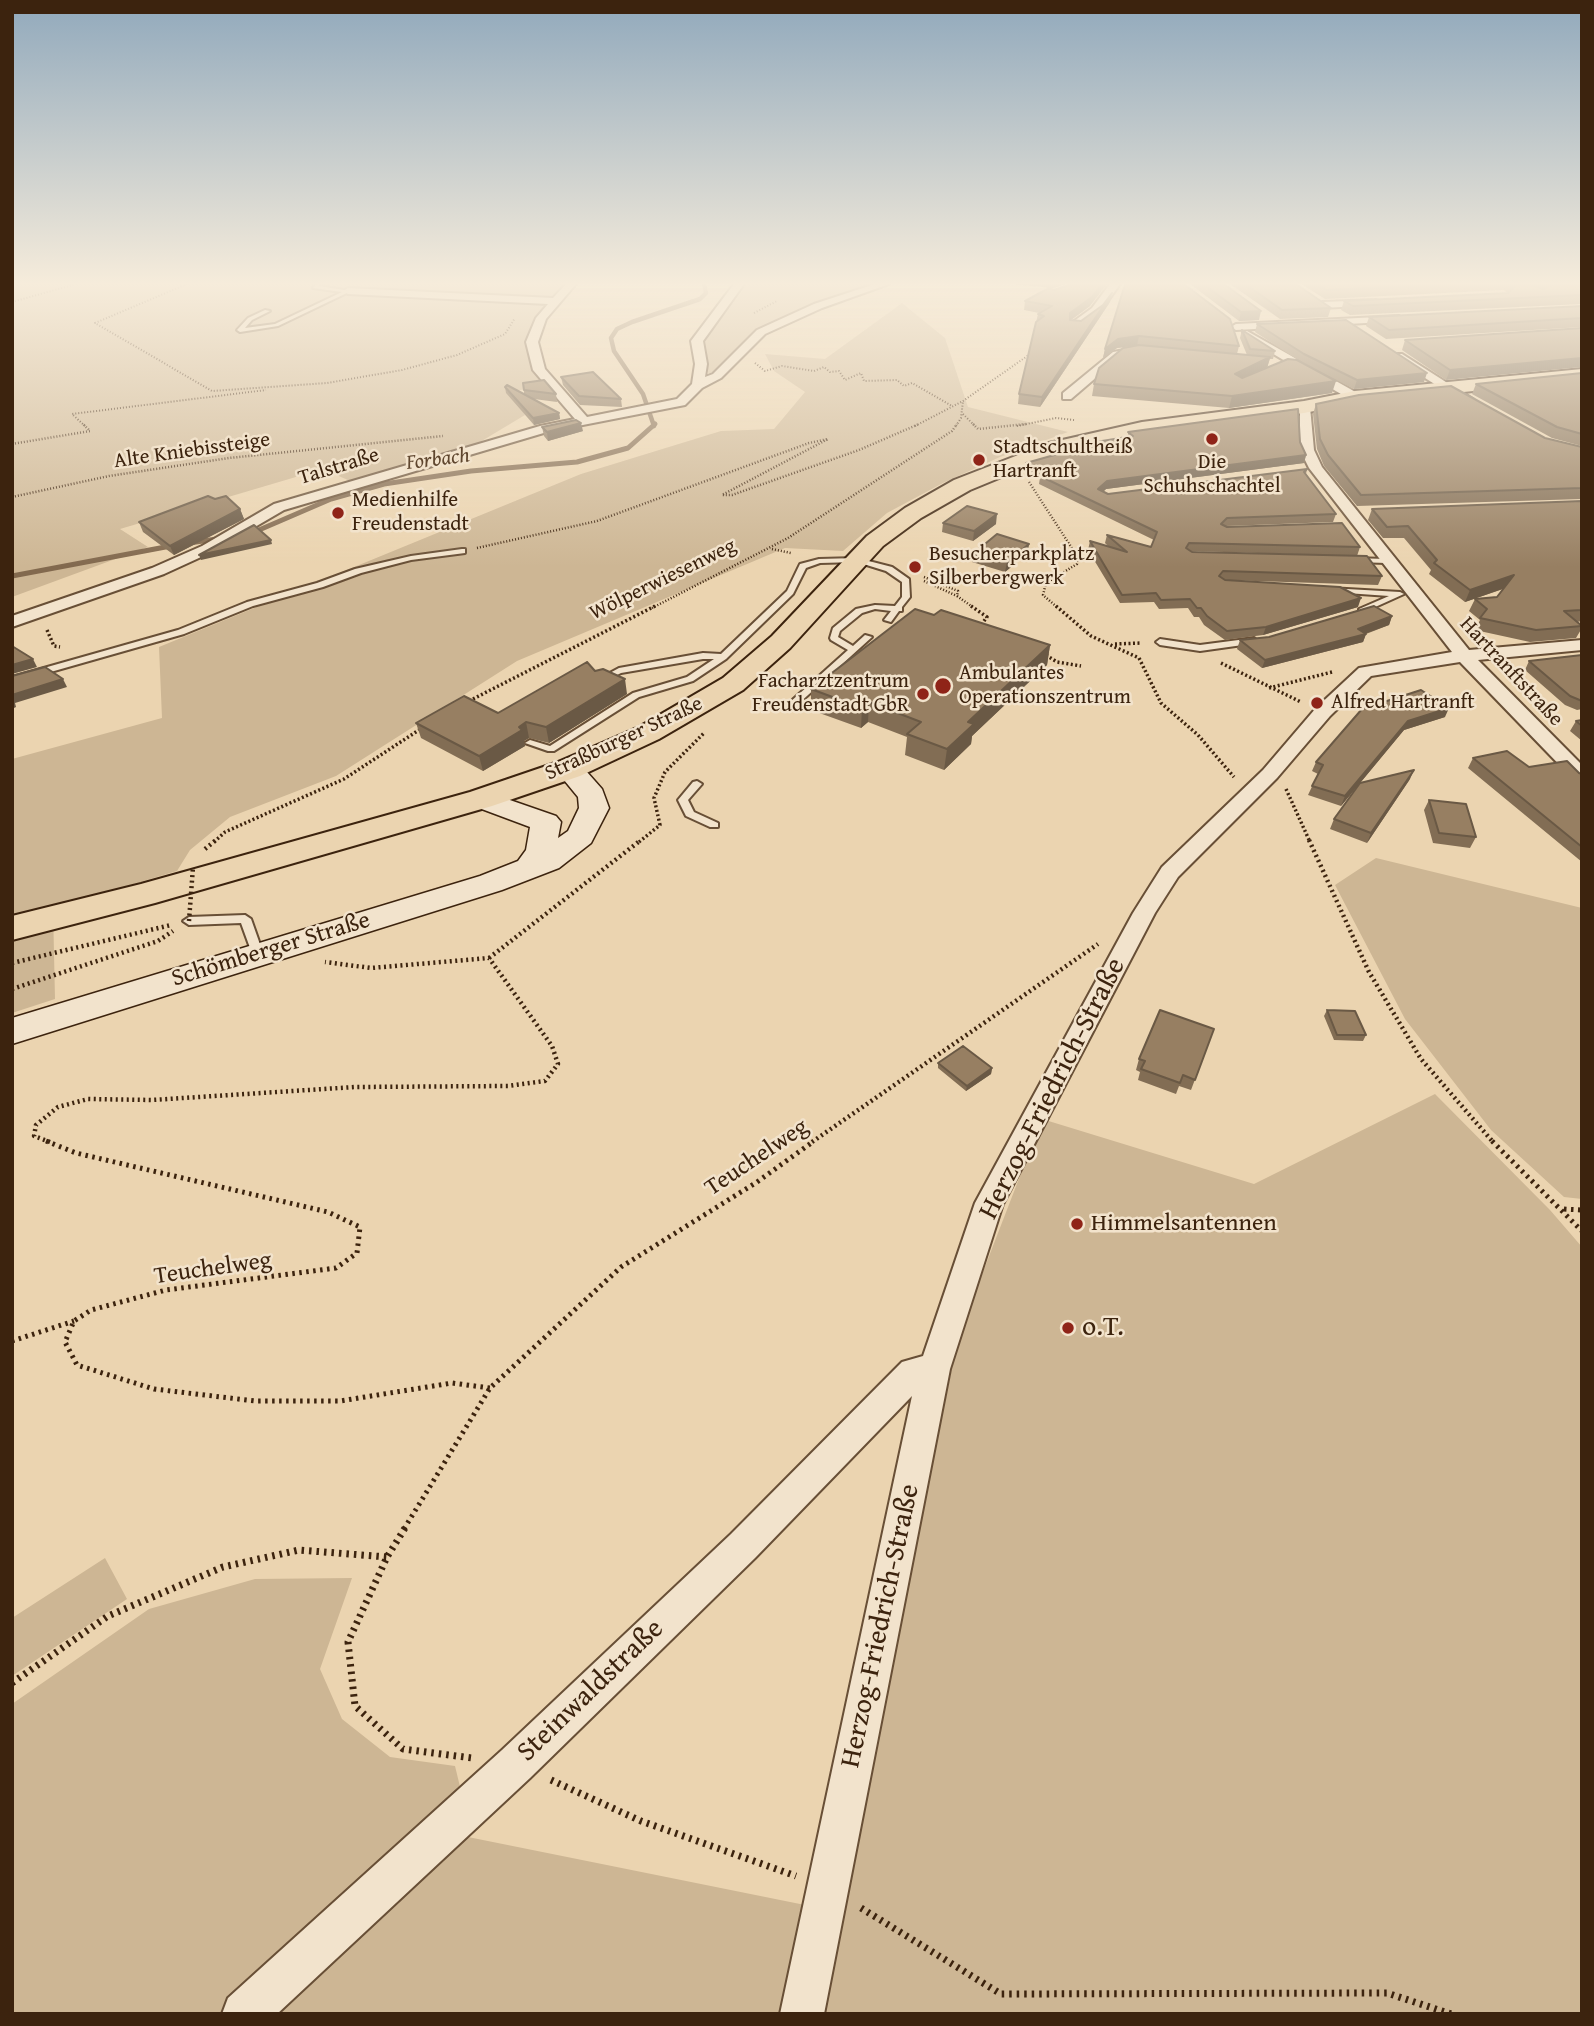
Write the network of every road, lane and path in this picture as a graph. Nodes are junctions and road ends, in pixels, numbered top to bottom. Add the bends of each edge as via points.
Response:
1 (191, 379) edge
2 (353, 379) edge
3 (545, 379) edge
4 (699, 379) edge
5 (712, 379) edge
6 (863, 379) edge
7 (995, 379) edge
8 (1088, 379) edge
9 (1320, 379) edge
10 (1434, 379) edge
11 (1529, 379) edge
12 (327, 383) junction
13 (698, 385) junction
14 (1443, 386) junction
15 (1067, 396) dead end
16 (1355, 397) junction
17 (964, 401) junction
18 (1477, 405) edge
19 (952, 407) junction
20 (1304, 407) junction
21 (963, 414) junction
22 (1056, 418) dead end
23 (583, 420) junction
24 (454, 435) dead end
25 (12, 444) edge
26 (1029, 481) dead end
27 (12, 497) edge
28 (462, 551) joint
29 (857, 560) junction
30 (1347, 560) edge
31 (1387, 561) junction
32 (889, 569) junction
33 (926, 584) dead end
34 (1318, 590) edge
35 (1405, 594) junction
36 (957, 596) junction
37 (49, 608) junction
38 (899, 609) junction
39 (1350, 615) edge
40 (888, 620) dead end
41 (12, 622) edge
42 (992, 629) edge
43 (868, 636) dead end
44 (1265, 640) edge
45 (1160, 642) joint
46 (1114, 644) junction
47 (1582, 645) edge
48 (1200, 648) junction
49 (853, 649) junction
50 (109, 653) junction
51 (1045, 654) edge
52 (1464, 656) junction
53 (723, 657) junction
54 (1081, 666) dead end
55 (1365, 673) junction
56 (12, 680) edge
57 (599, 681) edge
58 (1268, 688) junction
59 (794, 704) dead end
60 (459, 707) edge
61 (1323, 712) junction
62 (424, 726) edge
63 (712, 726) dead end
64 (530, 743) edge
65 (569, 769) junction
66 (1582, 777) edge
67 (697, 784) dead end
68 (1259, 784) junction
69 (524, 785) junction
70 (481, 799) junction
71 (546, 822) junction
72 (714, 825) dead end
73 (529, 869) junction
74 (1144, 913) junction
75 (188, 920) junction
76 (12, 928) edge
77 (257, 953) junction
78 (489, 958) junction
79 (312, 961) dead end
80 (12, 963) edge
81 (12, 989) edge
82 (12, 1031) edge
83 (1563, 1209) junction
84 (1582, 1210) edge
85 (1582, 1231) edge
86 (74, 1321) junction
87 (12, 1341) edge
88 (934, 1369) junction
89 (490, 1388) junction
90 (387, 1557) junction
91 (12, 1683) edge
92 (516, 1764) junction
93 (827, 1887) junction
94 (244, 2014) edge
95 (802, 2014) edge
96 (1451, 2014) edge

1 - 12 path via 212,391
2 - 12 path
3 - 23 street
4 - 13 street
5 - 13 street, Talstraße
6 - 19 path via 897,380 904,386 912,383
7 - 17 path
8 - 15 street
9 - 16 street
10 - 14 street
11 - 14 main road, Straßburger Straße
12 - 25 path via 72,414 90,431
13 - 23 street, Talstraße via 674,405
14 - 16 main road, Straßburger Straße
14 - 18 street
16 - 20 main road, Straßburger Straße
17 - 19 path
17 - 21 path
19 - 28 path via 859,450 726,497 722,495 828,439 597,521
20 - 29 main road, Straßburger Straße via 1142,428 1056,447 939,497 875,541
20 - 31 street, Hartranftstraße via 1309,469
21 - 22 path via 978,429
21 - 60 path, Wölperwiesenweg via 951,431 771,548
23 - 37 street, Talstraße via 279,507 158,571
24 - 27 path, Alte Kniebissteige via 229,458 108,476
26 - 46 path via 1077,556 1077,564 1046,583 1043,594 1082,630
28 - 50 lane via 358,571
29 - 32 lane
29 - 53 lane via 803,566 790,592
29 - 65 main road, Straßburger Straße via 788,635 733,684 672,721
30 - 31 lane
31 - 35 street, Hartranftstraße
32 - 36 path via 930,578 958,591
32 - 38 lane via 906,581 906,597
33 - 36 path
34 - 35 lane
35 - 39 lane
35 - 52 street, Hartranftstraße
36 - 42 path via 987,617 981,625
37 - 41 street, Talstraße
37 - 50 path via 45,628 54,646
38 - 40 lane
38 - 49 lane via 875,607 846,621 834,638
43 - 49 lane
44 - 48 lane
45 - 46 path
45 - 48 lane
46 - 68 path via 1139,658 1161,703
47 - 52 street, Herzog-Friedrich-Straße
48 - 58 path
49 - 59 lane
50 - 56 lane
51 - 54 path via 1056,662
52 - 55 street, Herzog-Friedrich-Straße
52 - 66 street, Hartranftstraße
53 - 57 lane via 703,656 619,671
53 - 64 lane via 690,679 636,695 551,749
55 - 58 path via 1349,667
55 - 61 street, Herzog-Friedrich-Straße
58 - 61 path
61 - 68 street, Herzog-Friedrich-Straße
62 - 75 path, bridge via 344,779 225,832 205,848 193,867
63 - 78 path via 665,772 654,798 660,825
65 - 69 main road, Straßburger Straße
65 - 73 main road, Schömberger Straße via 592,795 594,808 580,836 548,861
67 - 72 lane via 683,800 690,814
68 - 74 street, Herzog-Friedrich-Straße via 1170,872
68 - 83 path via 1287,790 1368,972 1421,1059 1475,1124
69 - 70 main road, Straßburger Straße
69 - 71 main road via 538,800
70 - 71 main road
70 - 76 main road, Straßburger Straße
71 - 73 main road via 541,851
73 - 77 main road, Schömberger Straße
74 - 88 street, Herzog-Friedrich-Straße via 989,1203
74 - 89 path, Teuchelweg via 994,1013 757,1182 621,1267
75 - 77 lane via 245,919
75 - 80 path
75 - 81 path via 158,941
77 - 82 main road, Schömberger Straße
78 - 79 path via 371,968
78 - 86 path, Teuchelweg via 552,1046 558,1064 545,1081 152,1100 88,1098 58,1107 36,1125 34,1136 76,1153 265,1195 328,1212 360,1227 357,1252 336,1268 166,1290 91,1310
83 - 84 path
83 - 85 path
86 - 87 path
86 - 89 path via 65,1342 77,1364 154,1389 268,1401 340,1401 452,1383
88 - 92 street, Steinwaldstraße via 914,1373 743,1546
88 - 93 street, Herzog-Friedrich-Straße
89 - 90 path, Teuchelweg
90 - 91 path via 299,1550 223,1567 108,1616
90 - 92 path, Teuchelweg via 348,1642 355,1706 403,1749
92 - 93 path, Teuchelweg via 641,1821
92 - 94 street, Steinwaldstraße
93 - 95 street, Herzog-Friedrich-Straße
93 - 96 path, Teuchelweg via 1001,1994 1387,1993

